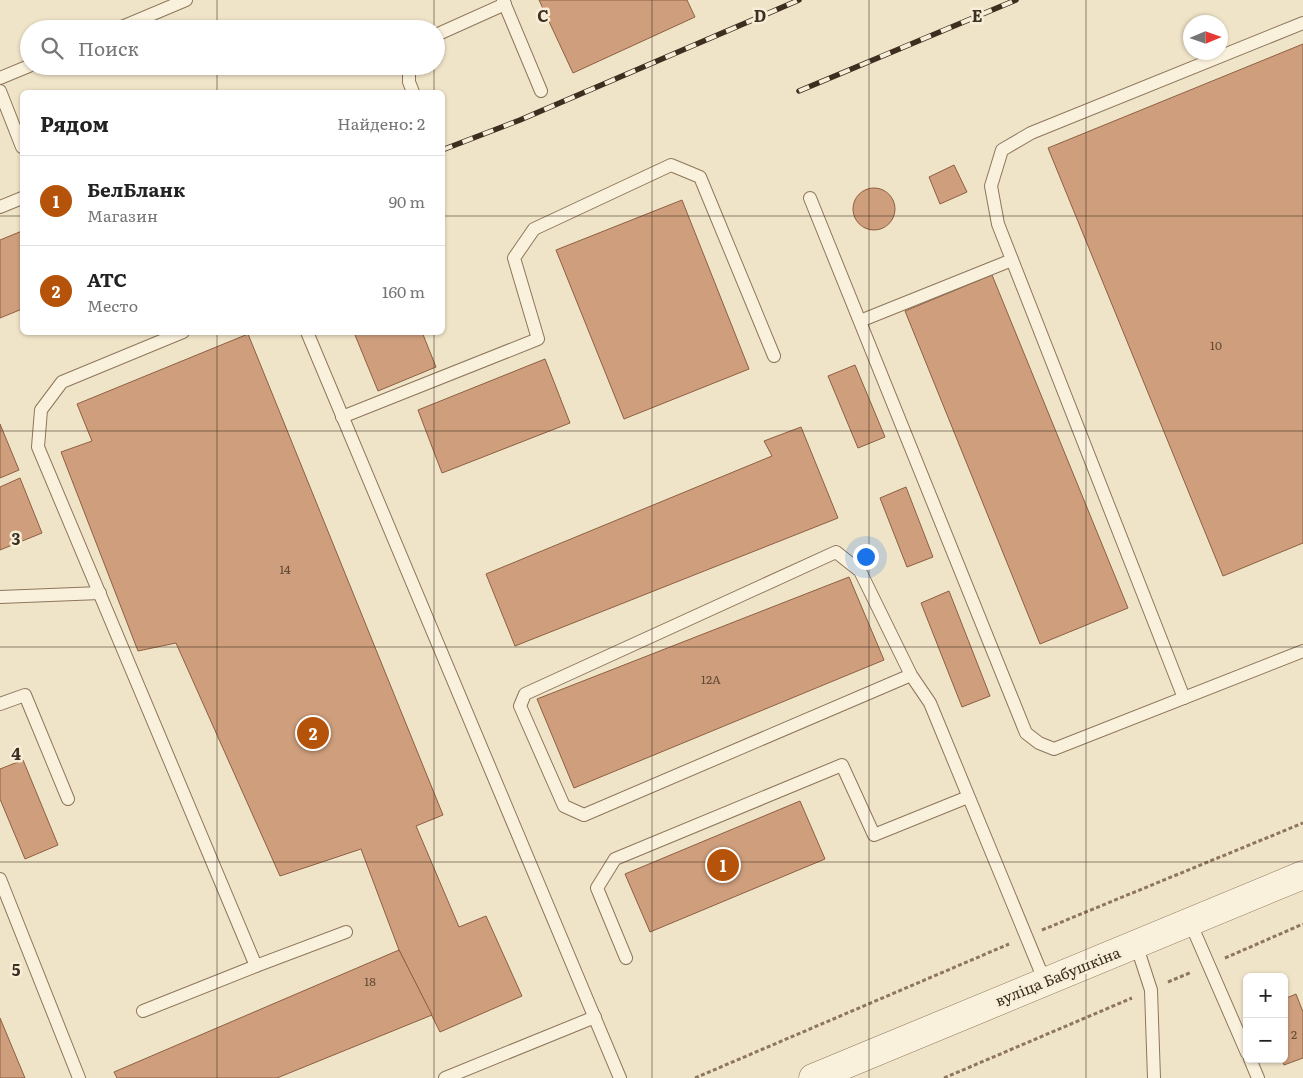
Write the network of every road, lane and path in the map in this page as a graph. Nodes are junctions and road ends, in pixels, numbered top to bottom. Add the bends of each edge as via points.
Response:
1 (186, 0) edge
2 (504, 2) edge
3 (138, 20) edge
4 (1303, 23) edge
5 (445, 31) edge
6 (20, 70) edge
7 (409, 75) edge
8 (0, 78) edge
9 (412, 90) edge
10 (0, 91) edge
11 (541, 91) dead end
12 (20, 142) edge
13 (810, 198) dead end
14 (20, 199) edge
15 (0, 207) edge
16 (1012, 260) junction
17 (860, 321) junction
18 (176, 335) edge
19 (308, 335) edge
20 (774, 356) dead end
21 (342, 417) junction
22 (100, 593) junction
23 (0, 597) edge
24 (1303, 650) edge
25 (911, 675) junction
26 (1184, 698) junction
27 (0, 704) edge
28 (968, 797) junction
29 (68, 799) dead end
30 (1303, 823) edge
31 (1303, 875) edge
32 (0, 879) edge
33 (1190, 922) junction
34 (1303, 924) edge
35 (346, 932) dead end
36 (1026, 937) junction
37 (1136, 944) junction
38 (626, 958) dead end
39 (1208, 965) junction
40 (256, 966) junction
41 (1045, 982) junction
42 (1151, 990) junction
43 (143, 1011) dead end
44 (595, 1017) junction
45 (1243, 1044) edge
46 (1252, 1063) edge
47 (79, 1078) edge
48 (445, 1078) edge
49 (620, 1078) edge
50 (695, 1078) edge
51 (813, 1078) edge
52 (944, 1078) edge
53 (1154, 1078) edge
54 (1258, 1078) edge

1 - 3 lane
2 - 5 lane
2 - 11 lane
4 - 16 lane via 1031,132 1002,150 991,186 998,224
6 - 8 lane
7 - 9 lane
10 - 12 lane
13 - 17 lane
14 - 15 lane
16 - 17 lane
16 - 26 lane
17 - 26 lane via 1026,733 1038,743 1054,749
18 - 22 lane via 62,382 41,410 38,447
19 - 21 lane
20 - 21 lane via 700,177 671,166 534,229 514,258 538,339
21 - 44 lane
22 - 23 lane
22 - 40 lane
24 - 26 lane
25 - 25 lane via 860,571 836,552 525,694 520,706 564,806 584,816
25 - 28 lane via 930,703
27 - 29 lane via 25,695
28 - 36 lane
28 - 38 lane via 874,835 842,764 615,858 597,888
30 - 36 path
31 - 33 street, вуліца Бабушкіна
32 - 47 lane
33 - 37 street, вуліца Бабушкіна
33 - 39 lane
34 - 39 path
35 - 40 lane
36 - 41 lane
36 - 50 path
37 - 41 street, вуліца Бабушкіна
37 - 42 lane
39 - 42 path
39 - 45 lane
40 - 43 lane
41 - 51 street, вуліца Бабушкіна
42 - 52 path
42 - 53 lane
44 - 48 lane
44 - 49 lane
46 - 54 lane

